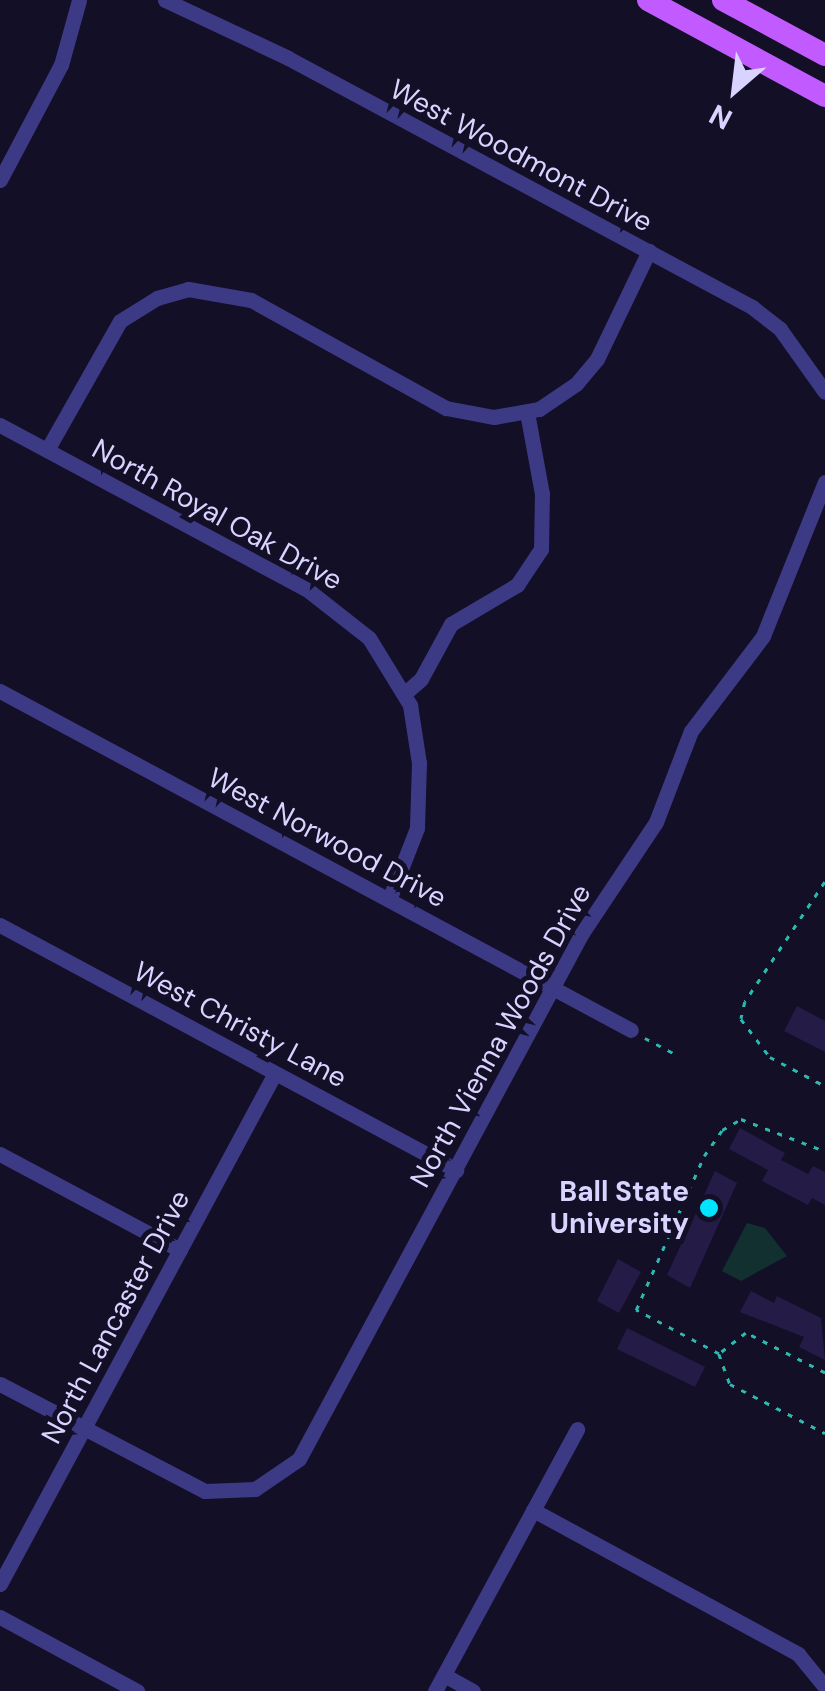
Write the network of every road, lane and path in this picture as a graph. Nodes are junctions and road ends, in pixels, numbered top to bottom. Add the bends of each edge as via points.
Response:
1 (79, 0) edge
2 (165, 0) edge
3 (648, 0) edge
4 (722, 0) edge
5 (825, 56) edge
6 (822, 88) edge
7 (0, 180) edge
8 (648, 251) junction
9 (825, 392) edge
10 (527, 412) junction
11 (0, 424) edge
12 (47, 450) junction
13 (825, 482) edge
14 (0, 691) edge
15 (404, 692) junction
16 (825, 882) edge
17 (390, 900) junction
18 (0, 925) edge
19 (552, 987) junction
20 (631, 1030) joint
21 (672, 1053) dead end
22 (275, 1072) junction
23 (825, 1086) edge
24 (825, 1151) edge
25 (0, 1154) edge
26 (456, 1170) junction
27 (180, 1250) junction
28 (719, 1354) junction
29 (825, 1373) edge
30 (0, 1384) edge
31 (84, 1429) junction
32 (578, 1429) dead end
33 (825, 1433) edge
34 (533, 1510) junction
35 (0, 1584) edge
36 (0, 1617) edge
37 (444, 1675) junction
38 (825, 1686) edge
39 (137, 1691) edge
40 (435, 1691) edge
41 (473, 1691) edge

1 - 7 street via 60,65
2 - 8 street, West Woodmont Drive
3 - 6 main road
4 - 5 main road
8 - 9 street, West Woodmont Drive via 772,321
8 - 10 street via 586,373 550,404
10 - 12 street via 494,417 446,408 252,300 188,290 156,298 120,321
10 - 15 street via 542,494 541,548 517,585 451,624 421,679
11 - 12 street, North Royal Oak Drive
12 - 15 street, North Royal Oak Drive via 333,606 369,638
13 - 19 street, North Vienna Woods Drive via 763,636 692,732 656,822
14 - 17 street, West Norwood Drive
15 - 17 street, North Royal Oak Drive via 421,796 417,828
16 - 23 path via 740,1019 770,1057
17 - 19 street, West Norwood Drive
18 - 22 street, West Christy Lane
19 - 20 street, West Norwood Drive
19 - 26 street, North Vienna Woods Drive
20 - 21 path
22 - 26 street, West Christy Lane
22 - 27 street, North Lancaster Drive
24 - 28 path via 741,1119 722,1130 704,1156 636,1310
25 - 27 street
26 - 31 street, North Vienna Woods Drive via 307,1446 287,1471 250,1490 205,1491
27 - 31 street, North Lancaster Drive
28 - 29 path via 746,1333
28 - 33 path via 730,1384
30 - 31 street
31 - 35 street, North Lancaster Drive
32 - 34 street
34 - 37 street
34 - 38 street via 798,1654
36 - 39 street
37 - 40 street
37 - 41 street

